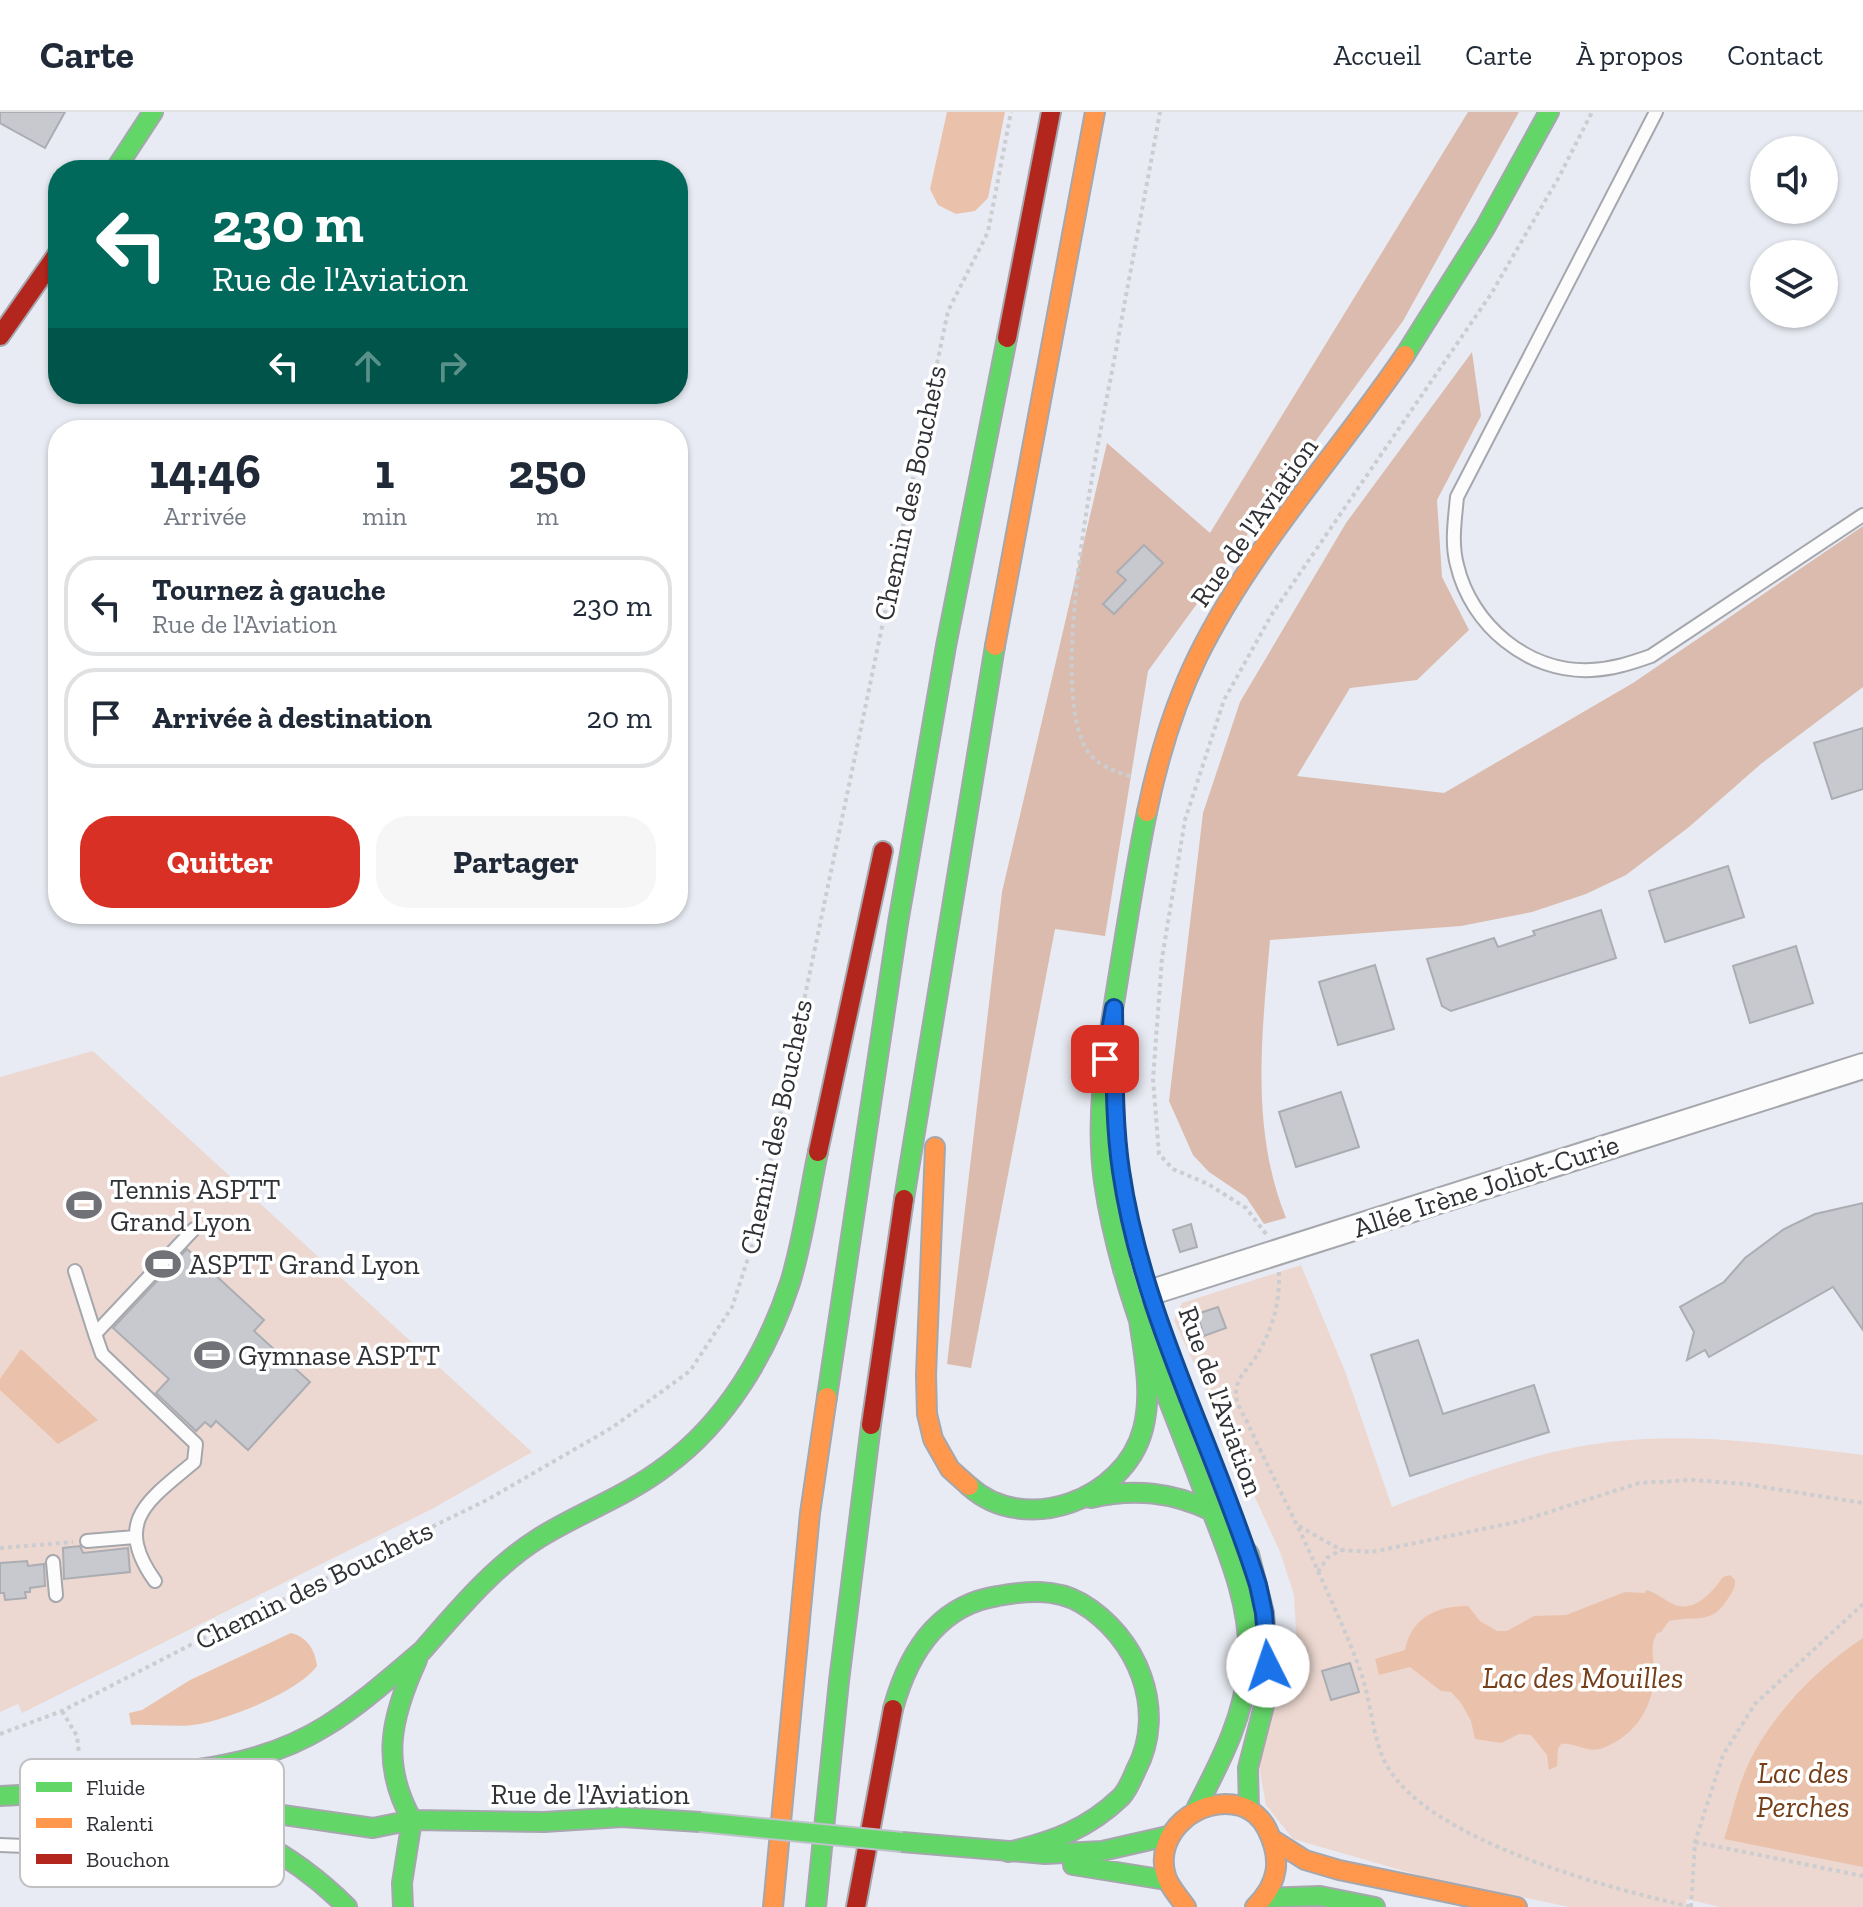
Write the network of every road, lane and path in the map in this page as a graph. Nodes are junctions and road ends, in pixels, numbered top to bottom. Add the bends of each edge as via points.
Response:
1 (153, 112) edge
2 (1011, 112) edge
3 (1051, 112) edge
4 (1095, 112) edge
5 (1160, 112) edge
6 (1549, 112) edge
7 (1592, 112) edge
8 (1656, 112) edge
9 (122, 160) edge
10 (48, 267) edge
11 (0, 336) edge
12 (1863, 515) edge
13 (946, 646) junction
14 (908, 761) dead end
15 (1151, 783) junction
16 (887, 834) dead end
17 (945, 925) junction
18 (1114, 1008) junction
19 (1863, 1066) edge
20 (1125, 1194) dead end
21 (194, 1229) dead end
22 (1274, 1255) junction
23 (1131, 1257) junction
24 (75, 1271) dead end
25 (1138, 1313) junction
26 (95, 1334) junction
27 (1184, 1388) dead end
28 (1091, 1498) junction
29 (1863, 1503) edge
30 (1212, 1511) junction
31 (1298, 1526) junction
32 (135, 1537) junction
33 (87, 1541) joint
34 (0, 1548) edge
35 (1341, 1550) junction
36 (1249, 1554) junction
37 (53, 1562) dead end
38 (1318, 1572) junction
39 (155, 1581) dead end
40 (56, 1595) dead end
41 (1863, 1604) edge
42 (422, 1651) junction
43 (62, 1711) junction
44 (0, 1734) edge
45 (79, 1754) dead end
46 (245, 1759) edge
47 (20, 1795) edge
48 (0, 1796) edge
49 (284, 1797) edge
50 (311, 1800) dead end
51 (373, 1807) dead end
52 (1197, 1807) junction
53 (1249, 1810) junction
54 (284, 1815) edge
55 (412, 1820) junction
56 (1168, 1836) junction
57 (1275, 1841) junction
58 (1695, 1842) junction
59 (0, 1845) edge
60 (20, 1846) edge
61 (1008, 1852) junction
62 (284, 1855) edge
63 (1863, 1876) edge
64 (1166, 1880) junction
65 (1260, 1903) edge
66 (347, 1907) edge
67 (403, 1907) edge
68 (773, 1907) edge
69 (816, 1907) edge
70 (856, 1907) edge
71 (1186, 1907) edge
72 (1375, 1907) edge
73 (1517, 1907) edge
74 (1691, 1907) edge

1 - 9 main road
2 - 43 path, Chemin des Bouchets via 988,232 948,311 754,1240 732,1307 690,1371 613,1427 487,1500
3 - 13 main road
4 - 17 main road
5 - 15 path via 1075,595 1073,705 1086,748 1095,758 1109,770
6 - 15 main road, Rue de l'Aviation via 1417,338 1264,547 1217,621 1180,699
7 - 22 path via 1491,294 1272,614 1224,700 1185,820 1162,958 1153,1079 1159,1154 1173,1169 1246,1208 1267,1235
8 - 12 lane via 1457,497 1456,564 1471,601 1493,631 1539,660 1564,669 1621,667 1651,656
10 - 11 main road
13 - 14 main road
13 - 68 main road via 898,923 812,1498
15 - 18 main road, Rue de l'Aviation
16 - 42 main road via 790,1282 769,1339 744,1384 691,1450 636,1487 538,1537 481,1585
17 - 28 main road via 927,1309 926,1404 932,1437 956,1476 994,1502 1037,1511
17 - 69 main road via 856,1527
18 - 20 main road, Rue de l'Aviation via 1115,1107
18 - 23 main road, Rue de l'Aviation via 1100,1084 1101,1161
19 - 22 street, Allée Irène Joliot-Curie
21 - 26 lane
22 - 23 street, Allée Irène Joliot-Curie via 1154,1298 1138,1286
22 - 31 path via 1280,1295 1276,1318 1239,1377 1235,1396
23 - 25 main road, Rue de l'Aviation
24 - 26 lane
25 - 28 main road via 1147,1393 1143,1433 1122,1471
25 - 30 main road, Rue de l'Aviation
26 - 32 lane via 102,1354 196,1444 194,1462 148,1500
27 - 36 main road, Rue de l'Aviation
28 - 30 main road via 1162,1491
29 - 35 path via 1745,1484 1639,1483 1521,1521 1372,1552
30 - 36 main road
30 - 52 main road, Rue de l'Aviation via 1242,1594 1249,1645 1246,1690 1230,1742
31 - 35 path
31 - 38 path
32 - 33 lane
32 - 39 lane via 139,1558
33 - 34 path
35 - 38 path
36 - 53 main road, Rue de l'Aviation via 1264,1613 1269,1686 1248,1768
37 - 40 lane
38 - 74 path via 1361,1672 1384,1762 1400,1785 1488,1842 1612,1889
41 - 58 path via 1755,1704 1723,1755
42 - 46 main road via 312,1735
42 - 55 main road via 398,1702 391,1745 394,1777
43 - 44 path, Chemin des Bouchets
43 - 45 path via 77,1736
47 - 48 main road, Rue de l'Aviation
49 - 50 main road
51 - 55 main road, Rue de l'Aviation
52 - 53 main road via 1232,1804
52 - 56 main road, Rue de l'Aviation
53 - 57 main road
54 - 55 main road, Rue de l'Aviation via 373,1828
55 - 61 main road, Rue de l'Aviation, bridge via 635,1817
55 - 67 main road
56 - 61 main road, Rue de l'Aviation via 1102,1851
56 - 64 main road via 1163,1851
57 - 65 main road via 1278,1871
57 - 73 main road via 1305,1860 1339,1870
58 - 63 path
58 - 74 path
59 - 60 lane
61 - 64 main road, Rue de l'Aviation
61 - 70 main road via 1082,1829 1114,1806 1135,1778 1150,1736 1150,1694 1133,1650 1101,1616 1051,1592 1019,1590 976,1600 943,1619 918,1647 890,1721
62 - 66 main road
64 - 71 main road
65 - 72 main road via 1294,1893

